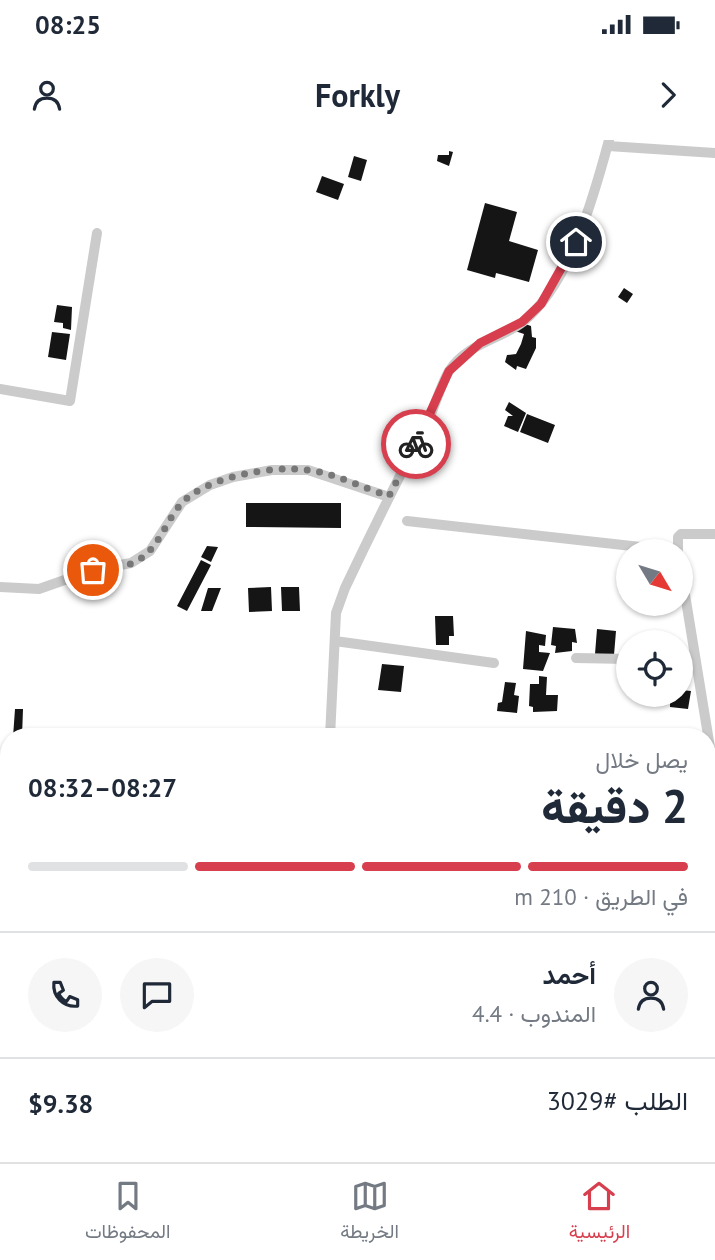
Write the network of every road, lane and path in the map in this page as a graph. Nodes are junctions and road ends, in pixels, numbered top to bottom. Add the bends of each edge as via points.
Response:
1 (608, 143) edge
2 (715, 153) edge
3 (97, 233) dead end
4 (0, 389) edge
5 (389, 496) junction
6 (407, 521) dead end
7 (715, 534) edge
8 (678, 539) edge
9 (616, 544) edge
10 (0, 587) edge
11 (689, 616) edge
12 (335, 641) junction
13 (576, 658) dead end
14 (616, 659) edge
15 (693, 661) edge
16 (696, 661) junction
17 (495, 663) dead end
18 (330, 728) edge
19 (708, 728) edge

1 - 2 street
1 - 5 street via 591,206 546,297 522,322 480,343 449,371
3 - 4 street via 70,401
5 - 10 street via 308,470 233,477 182,502 150,551 131,563 93,570 39,589
5 - 12 street via 339,601
6 - 9 street
7 - 8 street via 681,534
11 - 16 street
12 - 17 street
12 - 18 street
13 - 14 street
15 - 16 street
16 - 19 street

